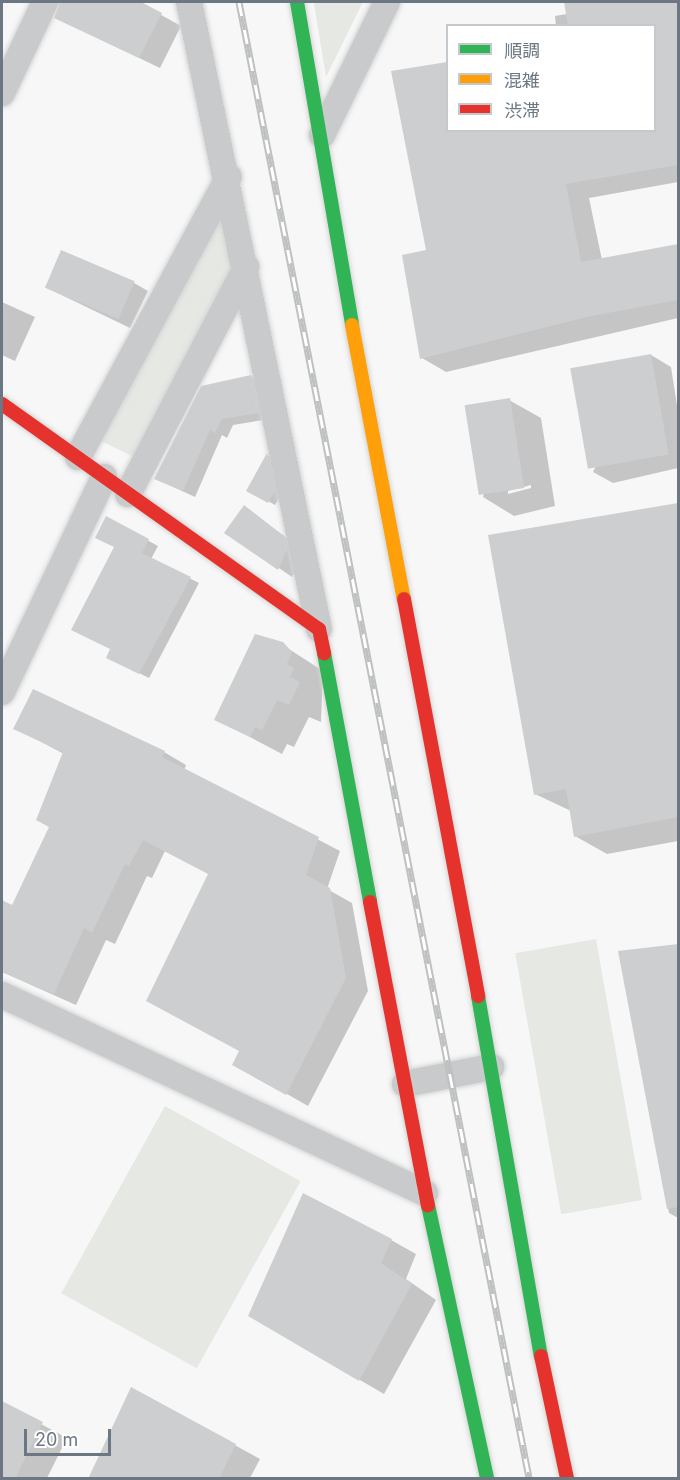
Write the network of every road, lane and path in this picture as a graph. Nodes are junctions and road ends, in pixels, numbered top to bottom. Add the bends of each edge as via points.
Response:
1 (45, 2) edge
2 (189, 2) edge
3 (297, 2) edge
4 (387, 2) edge
5 (2, 93) edge
6 (322, 135) junction
7 (229, 177) junction
8 (246, 267) junction
9 (2, 404) edge
10 (78, 457) junction
11 (104, 477) junction
12 (128, 494) junction
13 (319, 629) junction
14 (2, 692) edge
15 (2, 995) edge
16 (492, 1067) junction
17 (405, 1084) junction
18 (425, 1193) junction
19 (487, 1479) edge
20 (567, 1479) edge

1 - 5 street
2 - 7 street
3 - 6 street
4 - 6 street
6 - 16 street via 347,299
7 - 8 street
7 - 10 street
8 - 12 street
8 - 13 street
9 - 10 street
10 - 11 street
11 - 12 street
11 - 14 street
12 - 13 street
13 - 17 street
15 - 18 street
16 - 17 street
16 - 20 street via 544,1374
17 - 18 street
18 - 19 street

